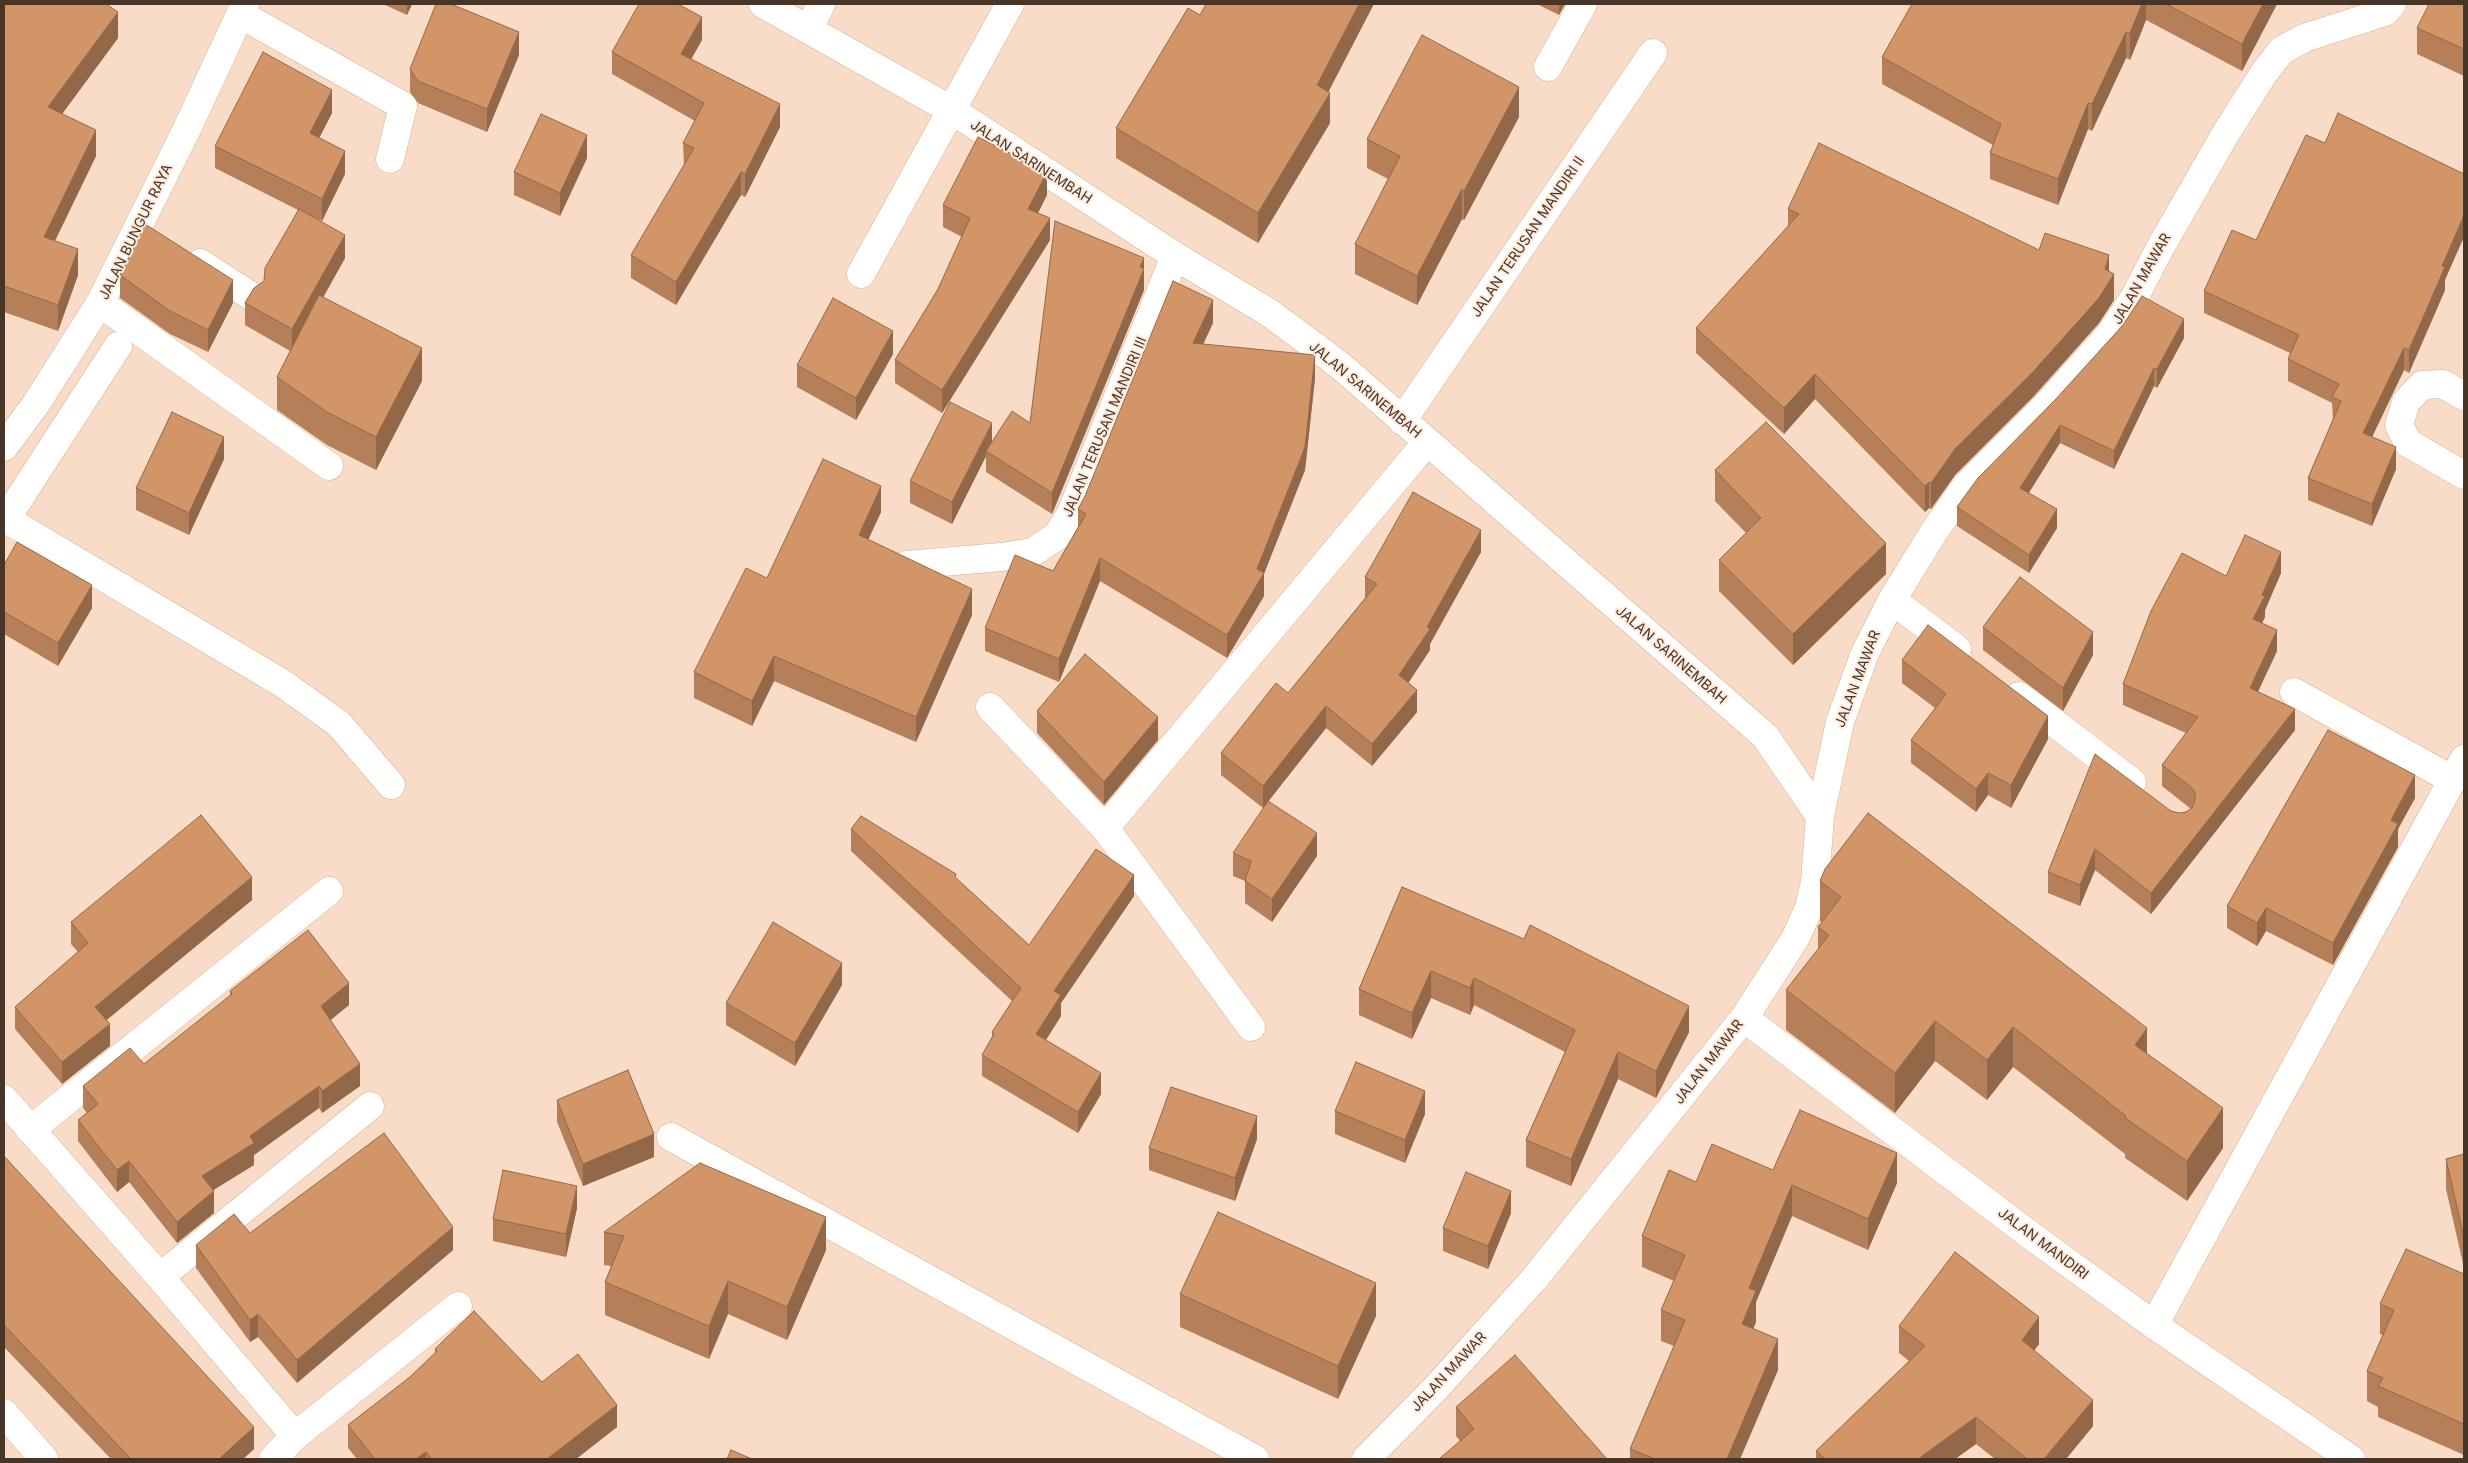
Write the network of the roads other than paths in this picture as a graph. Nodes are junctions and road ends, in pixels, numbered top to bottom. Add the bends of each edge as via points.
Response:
1 (763, 4) edge
2 (821, 4) edge
3 (1010, 4) edge
4 (1583, 4) edge
5 (2392, 4) edge
6 (243, 9) edge
7 (809, 30) junction
8 (1653, 53) dead end
9 (1548, 67) dead end
10 (953, 111) junction
11 (390, 159) dead end
12 (140, 224) junction
13 (1175, 256) junction
14 (861, 274) dead end
15 (251, 296) edge
16 (100, 303) junction
17 (118, 346) dead end
18 (2464, 396) edge
19 (1402, 421) junction
20 (1427, 442) junction
21 (4, 446) edge
22 (329, 466) dead end
23 (2464, 476) edge
24 (5, 518) edge
25 (907, 565) edge
26 (1892, 600) junction
27 (1978, 665) edge
28 (2001, 683) edge
29 (2294, 692) dead end
30 (990, 707) dead end
31 (2457, 784) edge
32 (390, 786) dead end
33 (2149, 795) edge
34 (1820, 816) junction
35 (1105, 828) junction
36 (329, 891) dead end
37 (1744, 1018) junction
38 (1251, 1027) dead end
39 (4, 1099) edge
40 (370, 1106) dead end
41 (30, 1130) junction
42 (671, 1137) dead end
43 (160, 1277) junction
44 (458, 1306) dead end
45 (2154, 1326) junction
46 (4, 1414) edge
47 (295, 1436) junction
48 (44, 1459) edge
49 (273, 1459) edge
50 (1256, 1459) edge
51 (1366, 1459) edge
52 (2351, 1459) edge

1 - 7 street, JALAN SARINEMBAH
2 - 7 street
3 - 10 street
4 - 9 street
5 - 26 street, JALAN MAWAR via 2385,12 2304,38 2281,51 2226,133 2111,333 2044,408 1966,486
6 - 11 street via 403,106
6 - 12 street, JALAN BUNGUR RAYA
7 - 10 street, JALAN SARINEMBAH
8 - 19 street, JALAN TERUSAN MANDIRI II
10 - 13 street, JALAN SARINEMBAH
10 - 14 street
12 - 15 street
12 - 16 street, JALAN BUNGUR RAYA
13 - 19 street, JALAN SARINEMBAH via 1268,312 1343,368
13 - 25 street, JALAN TERUSAN MANDIRI III via 1071,513 1057,536 1032,552
16 - 21 street, JALAN BUNGUR RAYA via 36,404
16 - 22 street
17 - 24 street
18 - 23 street via 2443,384 2422,385 2406,402 2399,425 2408,443
19 - 20 street, JALAN SARINEMBAH
20 - 34 street, JALAN SARINEMBAH via 1765,736
20 - 35 street
24 - 32 street via 282,683 339,724
26 - 27 street
26 - 34 street, JALAN MAWAR via 1865,653 1840,722
28 - 33 street
29 - 31 street
30 - 35 street
31 - 45 street
34 - 37 street, JALAN MAWAR via 1809,908 1795,939
35 - 38 street
36 - 41 street
37 - 45 street, JALAN MANDIRI
37 - 51 street, JALAN MAWAR via 1535,1278
39 - 41 street
40 - 43 street
41 - 43 street
42 - 50 street
43 - 47 street
44 - 47 street
45 - 52 street, JALAN MANDIRI
46 - 48 street
47 - 49 street

